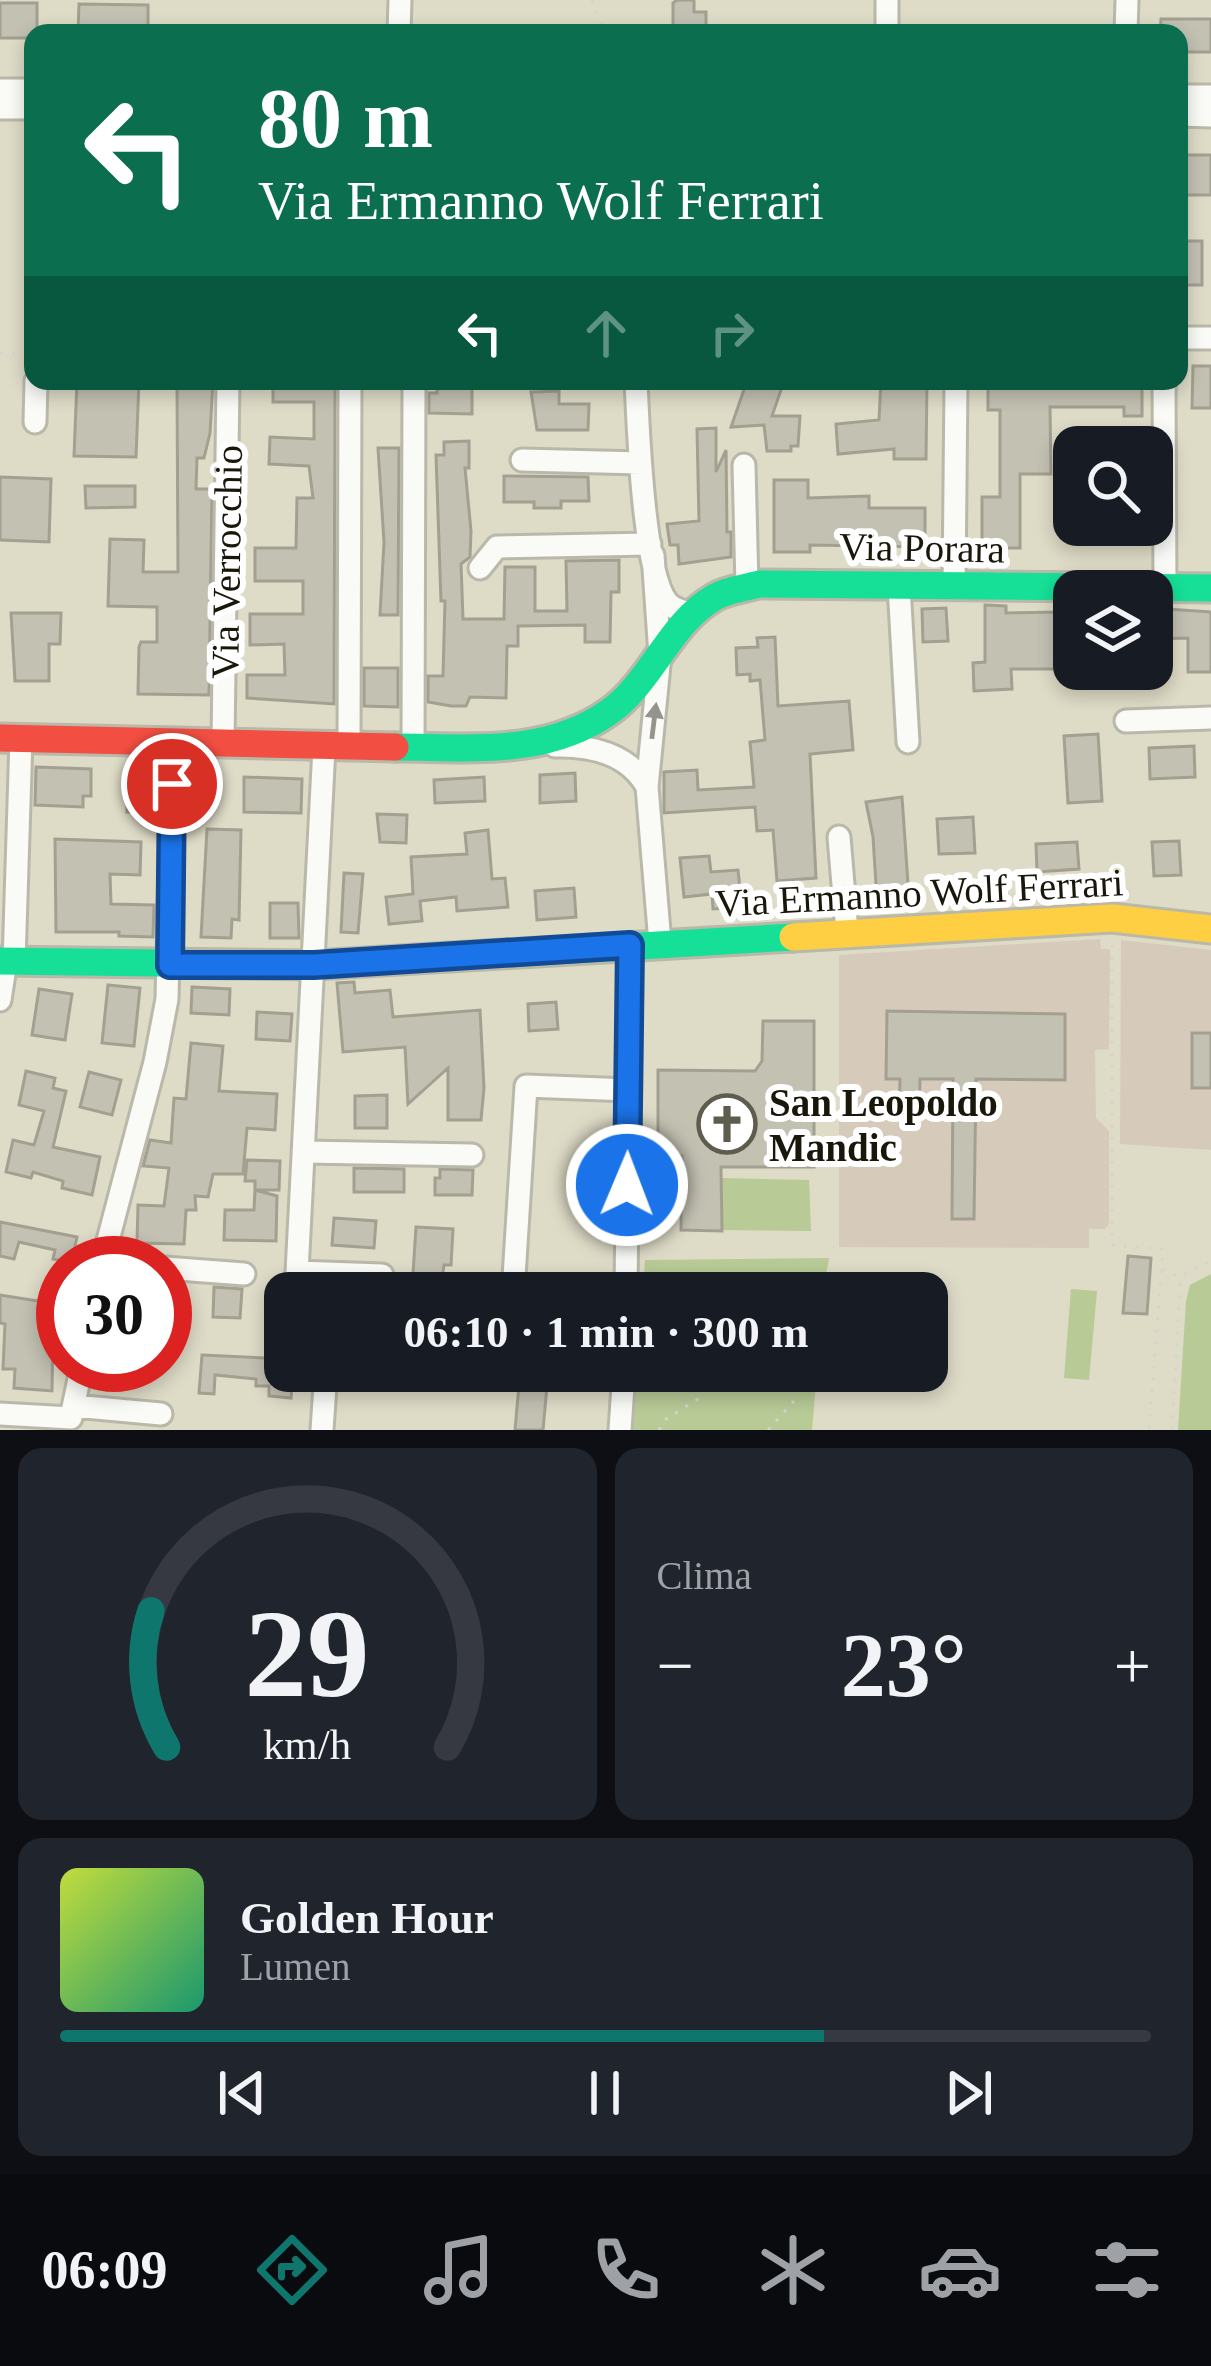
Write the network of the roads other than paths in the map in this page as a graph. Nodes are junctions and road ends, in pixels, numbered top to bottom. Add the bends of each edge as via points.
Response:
1 (36, 390) edge
2 (228, 390) edge
3 (350, 390) edge
4 (413, 390) edge
5 (636, 390) edge
6 (956, 390) edge
7 (1165, 390) edge
8 (34, 422) dead end
9 (522, 460) dead end
10 (640, 463) junction
11 (744, 464) dead end
12 (651, 550) junction
13 (480, 568) dead end
14 (1166, 570) edge
15 (899, 586) junction
16 (747, 587) junction
17 (954, 587) junction
18 (1211, 587) edge
19 (1053, 588) edge
20 (1173, 589) edge
21 (692, 614) junction
22 (660, 655) junction
23 (1211, 718) edge
24 (1126, 721) dead end
25 (10, 739) edge
26 (173, 742) junction
27 (224, 742) junction
28 (908, 742) dead end
29 (337, 747) junction
30 (523, 747) junction
31 (413, 748) junction
32 (647, 787) junction
33 (838, 837) dead end
34 (1211, 929) edge
35 (847, 932) junction
36 (660, 943) junction
37 (630, 945) junction
38 (7, 962) edge
39 (170, 965) junction
40 (314, 965) junction
41 (0, 1000) edge
42 (629, 1090) junction
43 (304, 1152) junction
44 (472, 1155) dead end
45 (112, 1236) edge
46 (192, 1270) edge
47 (297, 1272) edge
48 (513, 1272) edge
49 (632, 1272) edge
50 (244, 1274) dead end
51 (325, 1392) edge
52 (623, 1392) edge
53 (0, 1414) edge
54 (161, 1414) dead end
55 (71, 1418) edge
56 (322, 1430) edge
57 (620, 1430) edge

1 - 8 street
2 - 27 street, Via Verrocchio
3 - 29 street
4 - 31 street
5 - 10 street
6 - 17 street
7 - 14 street
9 - 10 street
10 - 12 street
11 - 16 street
12 - 13 street via 497,547
12 - 21 street via 665,600
12 - 22 street
15 - 16 street, Via Porara
15 - 17 street, Via Porara
15 - 28 street
16 - 21 street, Via Porara via 717,595
17 - 19 street, Via Porara
18 - 20 street, Via Porara
21 - 22 street, Via Porara
22 - 30 street, Via Porara via 610,712 565,737
32 -> 22 street
23 - 24 street
25 - 26 street, Via Porara
25 - 38 street
26 - 27 street, Via Porara
26 - 39 street
27 - 29 street, Via Porara
29 - 31 street, Via Porara
29 - 40 street
30 - 31 street, Via Porara
30 - 32 street, Via Porara via 607,754 630,764
32 - 36 street
33 - 35 street
34 - 35 street, Via Ermanno Wolf Ferrari via 1112,918
35 - 36 street, Via Ermanno Wolf Ferrari
36 - 37 street, Via Ermanno Wolf Ferrari
37 - 40 street, Via Ermanno Wolf Ferrari
37 - 42 street
38 - 39 street, Via Ermanno Wolf Ferrari
38 - 41 street
39 - 40 street, Via Ermanno Wolf Ferrari
39 - 45 street
40 - 43 street
42 - 48 street via 526,1086
42 - 49 street
43 - 44 street
43 - 47 street
46 - 50 street
51 - 56 street
52 - 57 street
53 - 55 street
54 - 55 street

